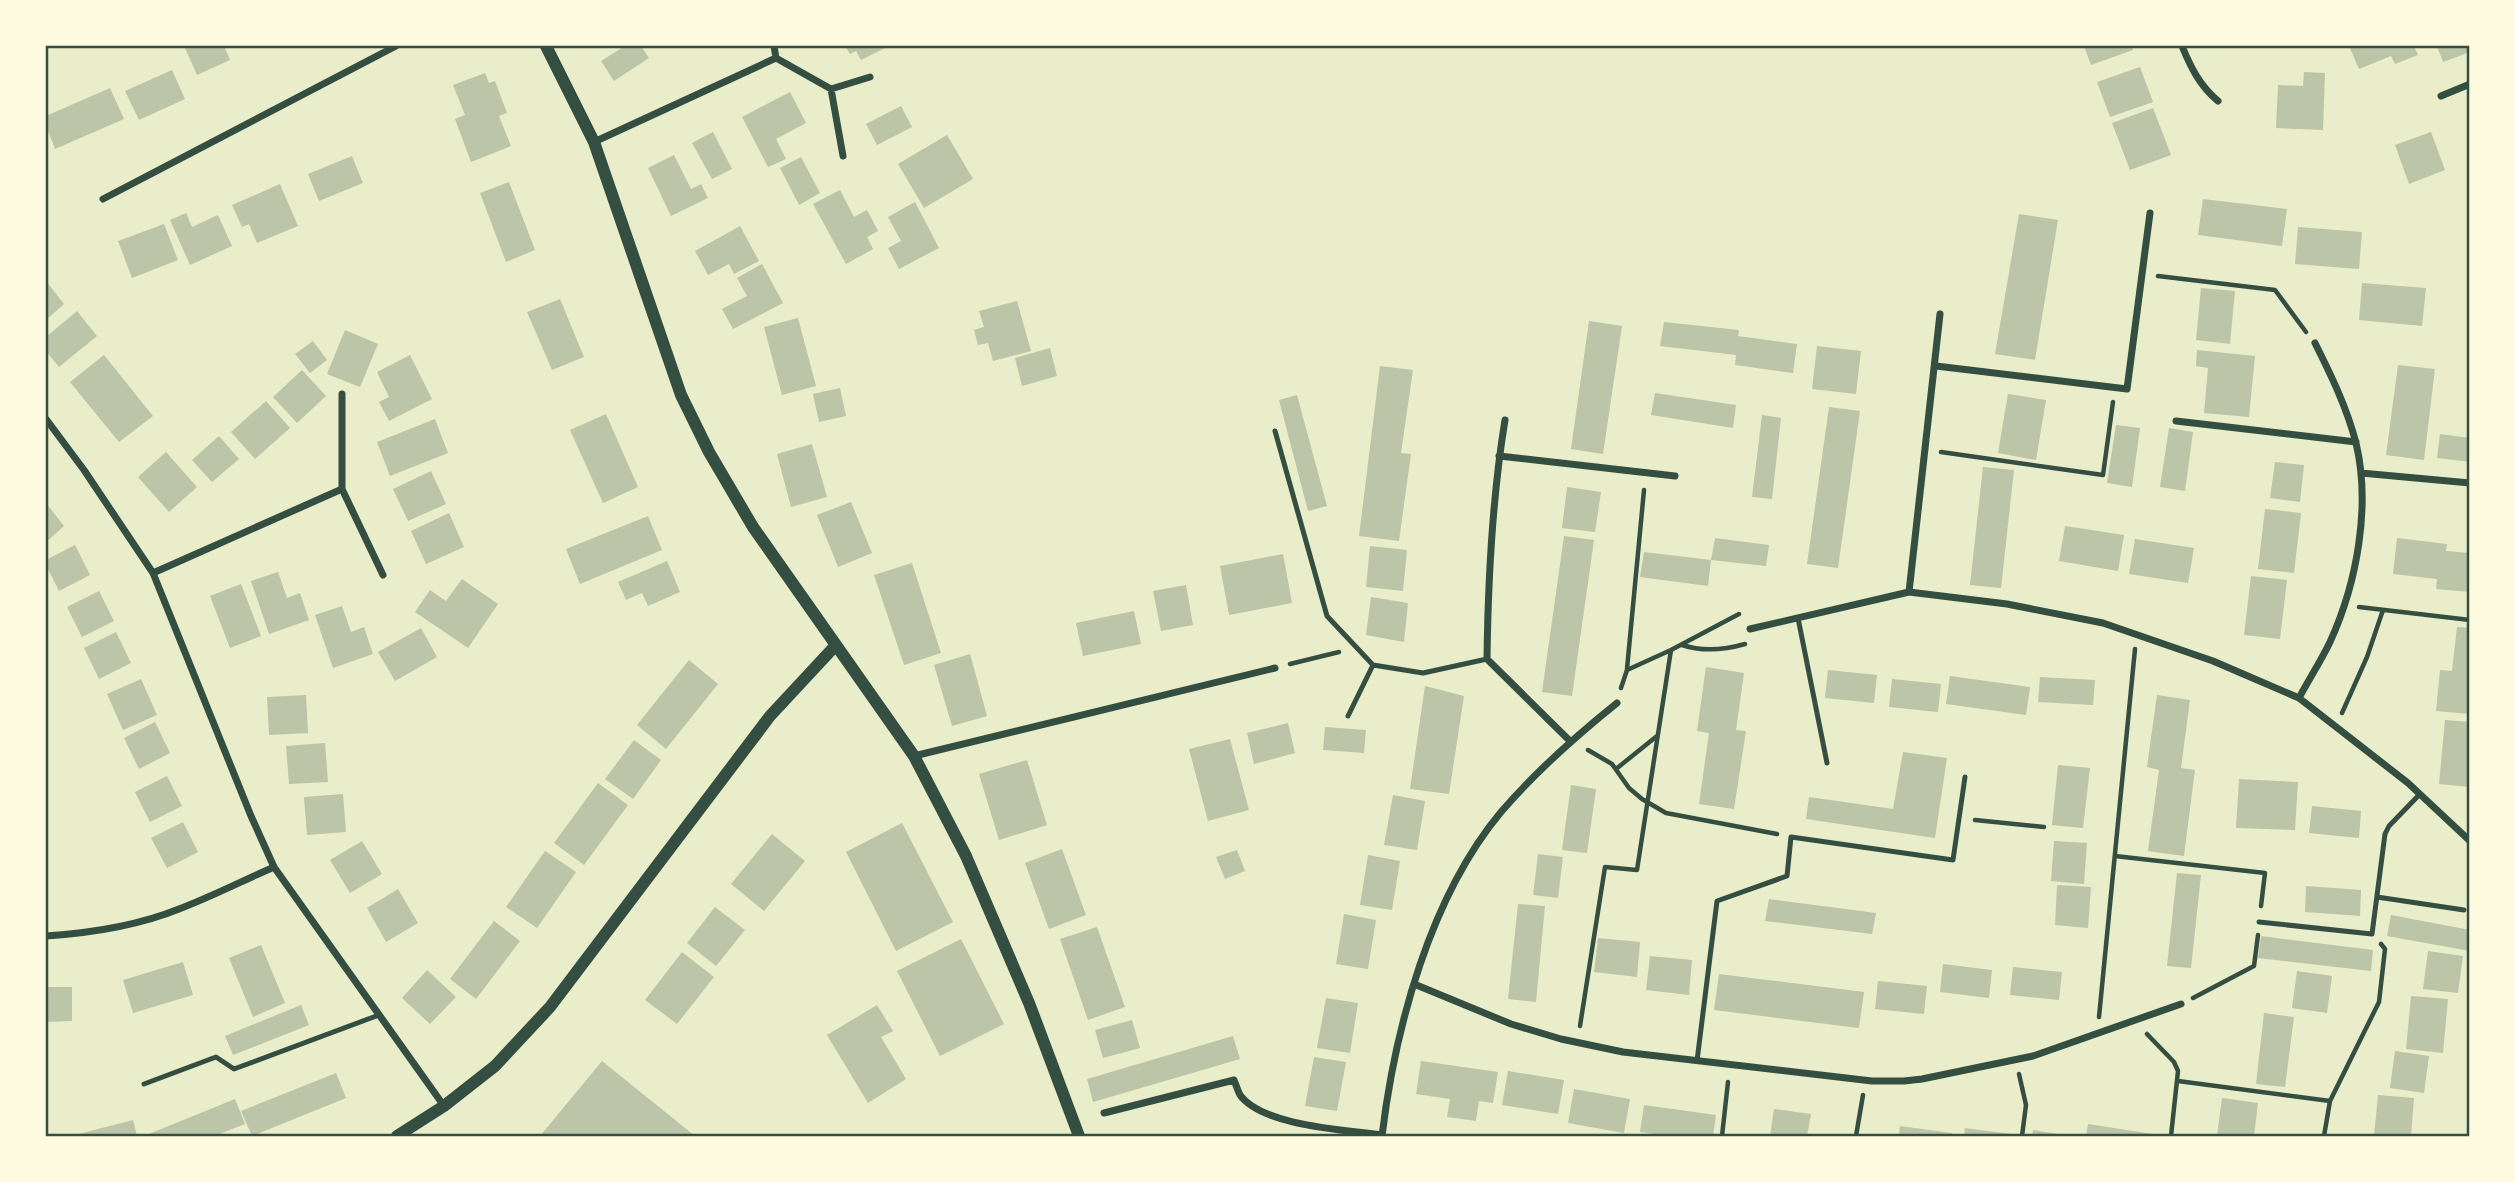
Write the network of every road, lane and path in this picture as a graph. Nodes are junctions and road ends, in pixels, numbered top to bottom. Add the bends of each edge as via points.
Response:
1 (396, 46) edge
2 (546, 46) edge
3 (774, 46) edge
4 (2182, 46) edge
5 (776, 58) junction
6 (870, 77) dead end
7 (2469, 84) edge
8 (831, 89) junction
9 (2441, 96) dead end
10 (2218, 102) dead end
11 (594, 142) junction
12 (842, 156) dead end
13 (103, 199) dead end
14 (2150, 213) dead end
15 (2142, 274) junction
16 (1940, 314) dead end
17 (2315, 344) joint
18 (1936, 366) junction
19 (2115, 388) junction
20 (342, 394) dead end
21 (46, 419) edge
22 (1505, 420) dead end
23 (2176, 421) dead end
24 (1275, 431) dead end
25 (2356, 442) junction
26 (1926, 450) junction
27 (1499, 456) junction
28 (1645, 473) junction
29 (2361, 473) junction
30 (1675, 476) dead end
31 (2469, 482) edge
32 (342, 489) junction
33 (153, 573) junction
34 (383, 575) dead end
35 (1909, 592) junction
36 (2344, 605) junction
37 (2383, 610) junction
38 (1798, 618) junction
39 (2469, 620) edge
40 (1750, 629) joint
41 (2136, 635) junction
42 (1756, 641) dead end
43 (835, 645) junction
44 (1680, 645) junction
45 (1356, 647) junction
46 (1671, 650) junction
47 (1487, 659) junction
48 (1373, 665) junction
49 (1275, 668) joint
50 (1627, 670) junction
51 (2298, 698) junction
52 (1617, 703) joint
53 (1348, 716) dead end
54 (2336, 727) junction
55 (1658, 735) junction
56 (1570, 741) junction
57 (914, 756) junction
58 (1827, 763) dead end
59 (1616, 769) junction
60 (1965, 777) dead end
61 (2420, 794) junction
62 (1648, 803) junction
63 (1959, 818) junction
64 (2044, 827) dead end
65 (1791, 837) junction
66 (2469, 841) edge
67 (2115, 856) junction
68 (274, 867) junction
69 (2377, 897) junction
70 (2464, 910) dead end
71 (2259, 922) junction
72 (46, 936) edge
73 (2385, 950) dead end
74 (1414, 984) junction
75 (2182, 1004) joint
76 (379, 1014) junction
77 (2134, 1021) junction
78 (2097, 1034) junction
79 (1577, 1042) junction
80 (2014, 1060) junction
81 (1697, 1061) junction
82 (1729, 1065) junction
83 (1865, 1080) junction
84 (2178, 1081) junction
85 (144, 1084) dead end
86 (2330, 1101) junction
87 (443, 1106) junction
88 (1104, 1113) dead end
89 (397, 1136) edge
90 (1079, 1136) edge
91 (1382, 1136) edge
92 (1722, 1136) edge
93 (1856, 1136) edge
94 (2022, 1136) edge
95 (2171, 1136) edge
96 (2324, 1136) edge

1 - 13 street
2 - 11 street
3 - 5 street
4 - 10 street via 2199,81
5 - 8 street
5 - 11 street
6 - 8 street
7 - 9 street
8 - 12 street
11 - 43 street via 687,407 753,527
14 - 15 street
15 - 17 path via 2275,290
15 - 19 street via 2127,389
16 - 18 street
17 - 25 street
18 - 19 street
18 - 26 street
19 - 26 path via 2103,475
20 - 32 street
21 - 33 street
22 - 27 street
23 - 25 street
24 - 45 lane via 1327,616
25 - 29 street
26 - 35 street
27 - 28 street
27 - 47 street
28 - 30 street
28 - 50 path
29 - 31 street
29 - 36 street via 2357,545
32 - 33 street
32 - 34 street
33 - 68 street
35 - 38 street
35 - 41 street via 2007,604 2104,623
36 - 37 path
36 - 51 street
37 - 39 path
37 - 54 path
38 - 40 street
38 - 58 lane
40 - 44 path via 1743,612
41 - 51 street via 2213,661
41 - 67 path
42 - 44 path via 1720,650
43 - 57 street
43 - 87 street via 770,716 550,1007 495,1066
44 - 46 path
45 - 48 lane
45 - 49 path
46 - 50 path
46 - 55 path
47 - 48 lane via 1423,673
47 - 56 street
48 - 53 lane
49 - 57 street
50 - 52 path
51 - 54 street
52 - 56 street
54 - 61 street
55 - 59 path
55 - 62 path
56 - 59 path
56 - 74 street via 1524,786 1478,843 1440,917
57 - 90 street via 966,856
59 - 62 path via 1629,788
60 - 63 lane
61 - 66 street
61 - 69 lane via 2385,834
62 - 65 path via 1666,813
62 - 79 path via 1637,870 1605,867
63 - 64 path
63 - 65 lane via 1954,860
65 - 81 lane via 1787,876 1717,901
67 - 71 path via 2265,873
67 - 78 path
68 - 72 street via 178,910 100,930
68 - 76 street
69 - 70 lane
69 - 71 lane via 2372,934
71 - 75 path via 2254,966
73 - 86 path via 2379,1002
74 - 79 street via 1511,1024
74 - 91 street via 1394,1052
75 - 77 street
76 - 85 lane via 234,1069 216,1057
76 - 87 street
77 - 78 street
77 - 84 path via 2174,1062
78 - 80 street
79 - 81 street
80 - 83 street via 1904,1082
80 - 94 path via 2026,1105
81 - 82 street
82 - 83 street
82 - 92 path
83 - 93 path
84 - 86 path
84 - 95 path
86 - 96 path
87 - 89 street
88 - 91 street via 1234,1080 1240,1096 1266,1113

